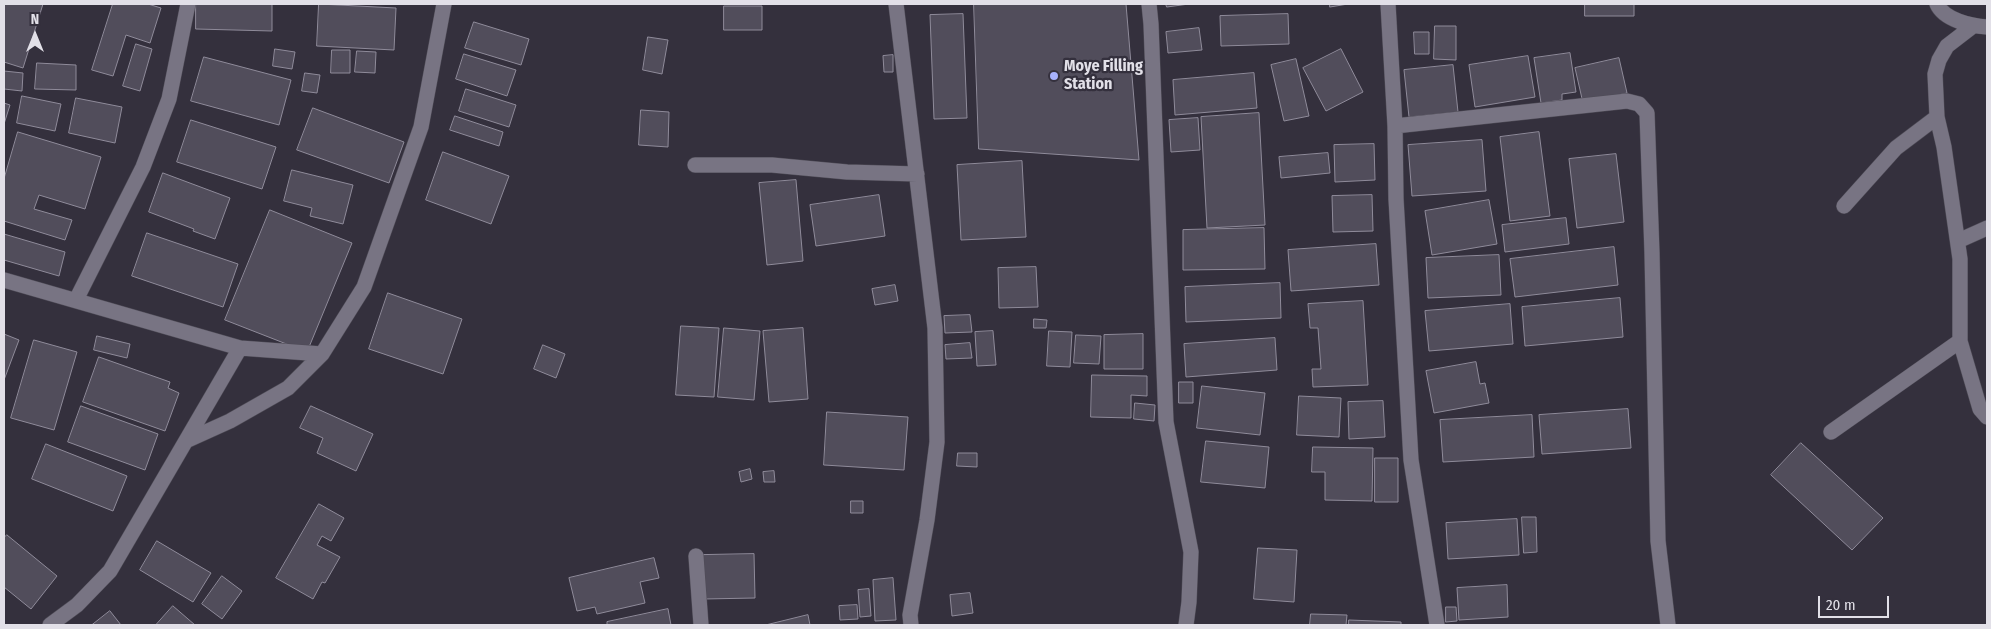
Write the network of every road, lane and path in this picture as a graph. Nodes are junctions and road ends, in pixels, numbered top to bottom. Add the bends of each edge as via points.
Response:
1 (188, 4) edge
2 (444, 4) edge
3 (896, 4) edge
4 (1149, 4) edge
5 (1388, 4) edge
6 (1934, 5) edge
7 (1950, 16) junction
8 (1980, 27) edge
9 (1947, 46) junction
10 (1938, 116) junction
11 (1395, 126) junction
12 (695, 165) dead end
13 (917, 174) junction
14 (1844, 206) dead end
15 (1987, 228) edge
16 (1958, 241) junction
17 (4, 280) edge
18 (76, 300) junction
19 (1960, 341) junction
20 (240, 348) junction
21 (322, 354) junction
22 (1987, 417) edge
23 (1832, 432) dead end
24 (188, 440) junction
25 (696, 556) dead end
26 (50, 625) edge
27 (701, 625) edge
28 (912, 625) edge
29 (1186, 625) edge
30 (1437, 625) edge
31 (1668, 625) edge

1 - 18 street via 169,99 143,167
2 - 21 street via 418,137 364,287
3 - 13 street
4 - 29 street via 1166,422 1191,552
5 - 11 street
6 - 7 street
7 - 8 street
7 - 9 street
8 - 9 street
9 - 10 street via 1935,74
10 - 14 street via 1896,148
10 - 16 street
11 - 30 street via 1410,460
11 - 31 street via 1627,101 1639,104 1646,113 1658,541
12 - 13 street via 772,165
13 - 28 street via 935,328 937,442 910,615
15 - 16 street
16 - 19 street
17 - 18 street
18 - 20 street
19 - 22 street via 1980,409
19 - 23 street
20 - 21 street
20 - 24 street
21 - 24 street via 288,388 230,421
24 - 26 street via 110,571 77,605
25 - 27 street

